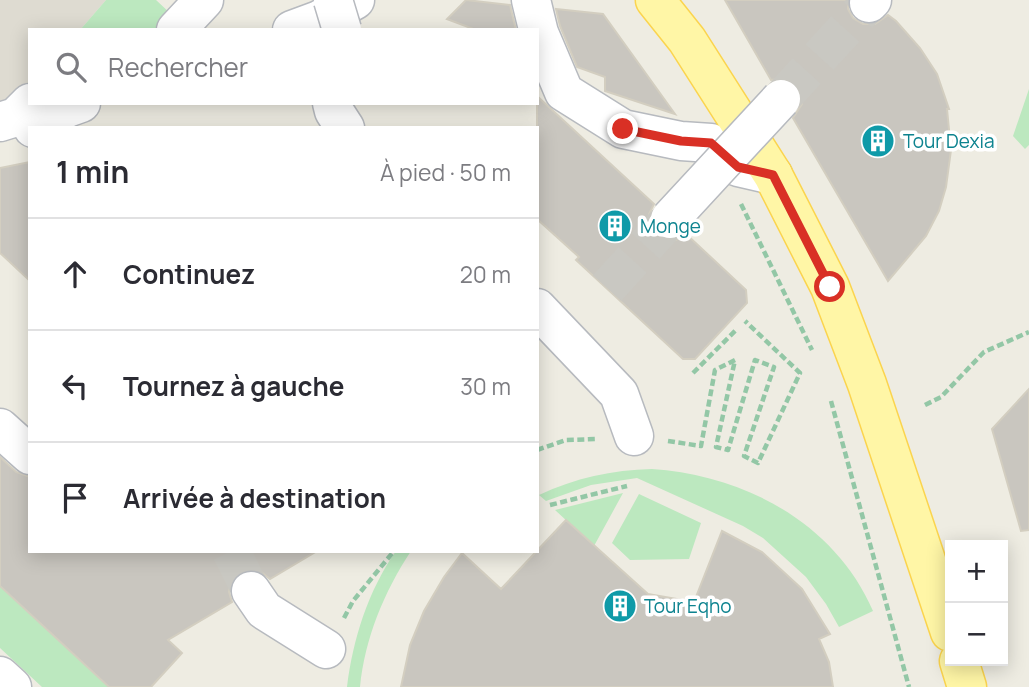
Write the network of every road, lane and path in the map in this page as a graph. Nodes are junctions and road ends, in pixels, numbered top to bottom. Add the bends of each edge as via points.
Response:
1 (204, 0) edge
2 (332, 0) edge
3 (355, 0) edge
4 (531, 0) edge
5 (655, 0) edge
6 (178, 28) edge
7 (297, 28) edge
8 (341, 28) edge
9 (538, 28) edge
10 (539, 33) edge
11 (782, 99) tunnel mouth
12 (75, 105) edge
13 (332, 105) edge
14 (344, 126) edge
15 (18, 127) edge
16 (773, 175) junction
17 (740, 204) dead end
18 (670, 219) tunnel mouth
19 (539, 310) edge
20 (745, 321) dead end
21 (736, 330) dead end
22 (1029, 332) edge
23 (817, 360) dead end
24 (693, 373) dead end
25 (830, 399) dead end
26 (925, 405) dead end
27 (0, 428) edge
28 (634, 436) dead end
29 (701, 446) dead end
30 (28, 453) edge
31 (627, 486) dead end
32 (550, 505) dead end
33 (392, 553) edge
34 (251, 591) tunnel mouth
35 (945, 617) edge
36 (326, 649) joint
37 (961, 666) edge
38 (0, 676) edge
39 (12, 687) edge
40 (909, 687) edge
41 (967, 687) edge

1 - 6 street
2 - 8 street, bridge
3 - 7 street
4 - 9 street
5 - 16 main road via 687,40
10 - 16 street via 564,92 623,129 711,143 738,167
11 - 18 street, bridge
12 - 15 street
13 - 14 street
16 - 35 main road via 830,287
17 - 23 path
19 - 28 street via 619,394
20 - 29 path via 800,373 758,463 744,456 774,367 755,360 727,450 716,447 735,360 715,370
21 - 24 path
22 - 26 path via 984,352 941,397
25 - 40 path
27 - 30 street
31 - 32 path
33 - 36 path via 353,601
34 - 36 street via 264,610
37 - 41 main road
38 - 39 street

